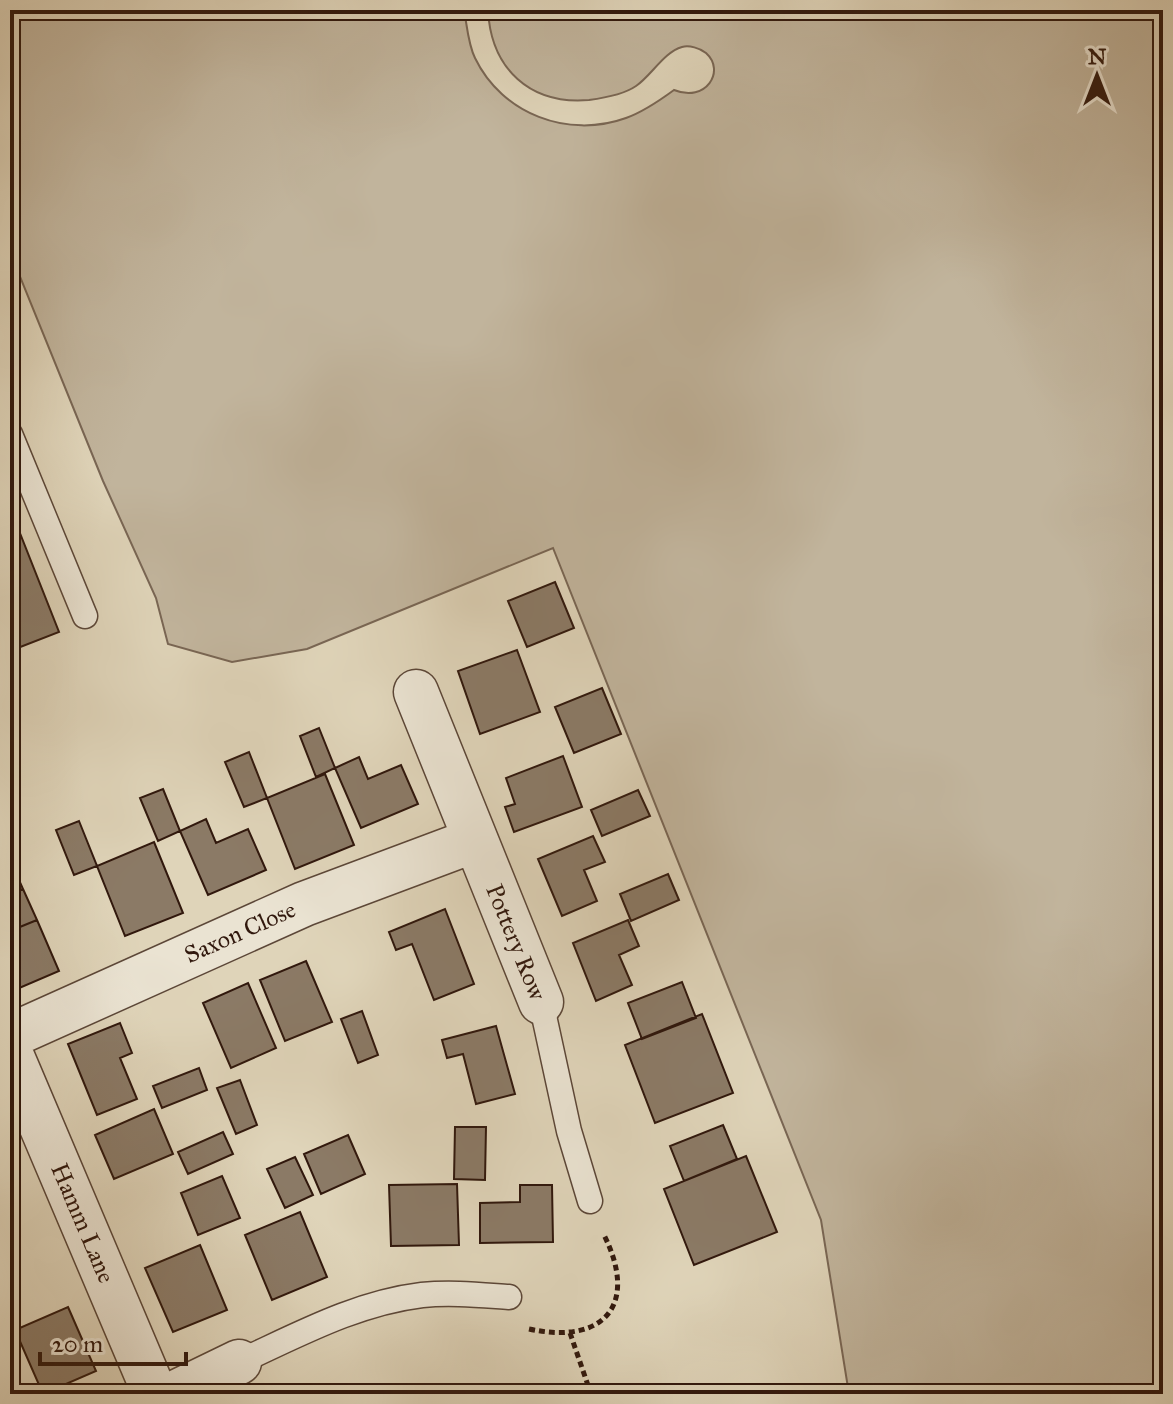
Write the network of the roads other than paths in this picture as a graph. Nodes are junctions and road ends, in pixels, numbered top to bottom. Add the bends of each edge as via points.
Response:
1 (10, 434) edge
2 (85, 616) dead end
3 (416, 692) dead end
4 (475, 840) junction
5 (541, 1002) joint
6 (10, 1036) edge
7 (10, 1052) edge
8 (590, 1201) road end
9 (509, 1297) road end
10 (239, 1362) joint
11 (155, 1394) edge
12 (173, 1394) edge

1 - 2 lane
3 - 4 street, Pottery Row
4 - 5 street, Pottery Row
4 - 6 street, Saxon Close via 304,904
5 - 8 lane, Pottery Row
7 - 11 street, Hamm Lane
9 - 10 lane via 425,1294 380,1303
10 - 12 street

